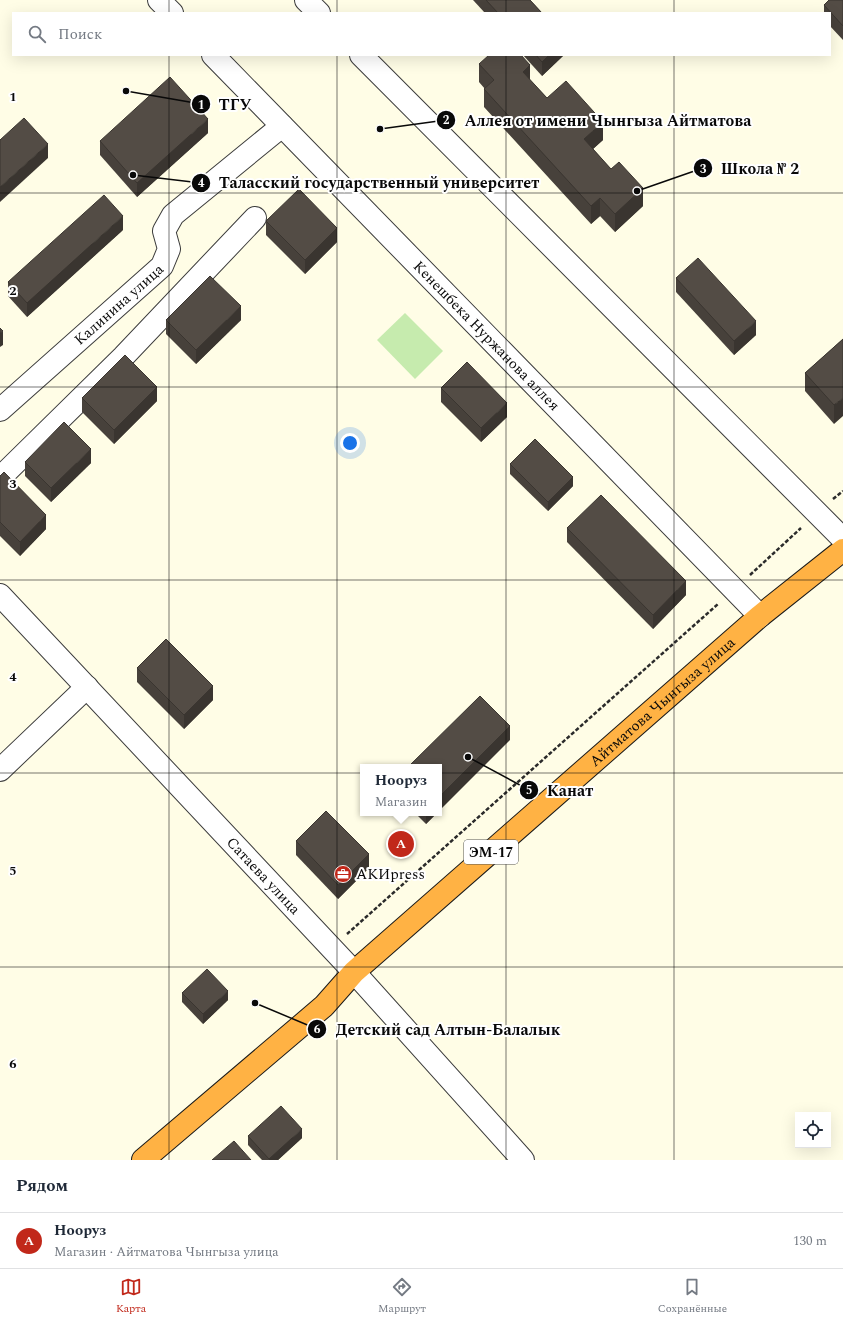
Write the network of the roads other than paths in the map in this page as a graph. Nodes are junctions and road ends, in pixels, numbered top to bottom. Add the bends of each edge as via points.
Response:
1 (159, 0) edge
2 (306, 0) edge
3 (171, 12) edge
4 (318, 12) edge
5 (214, 56) edge
6 (362, 56) edge
7 (282, 126) junction
8 (255, 218) dead end
9 (0, 410) edge
10 (0, 478) edge
11 (843, 539) edge
12 (843, 550) edge
13 (0, 595) edge
14 (760, 616) junction
15 (87, 687) junction
16 (0, 770) edge
17 (354, 972) junction
18 (143, 1160) edge
19 (523, 1160) edge

1 - 3 street
2 - 4 street
5 - 7 street, Кенешбека Нуржанова аллея
6 - 11 street
7 - 9 street, Калинина улица via 173,215 164,231 169,249 162,266
7 - 14 street, Кенешбека Нуржанова аллея
8 - 10 street via 123,357
12 - 14 highway, Айтматова Чынгыза улица / ЭМ-17
13 - 15 street, Сатаева улица
14 - 17 highway, Айтматова Чынгыза улица / ЭМ-17
15 - 16 street
15 - 17 street, Сатаева улица
17 - 18 highway, Айтматова Чынгыза улица / ЭМ-17 via 324,1006
17 - 19 street, Сатаева улица

